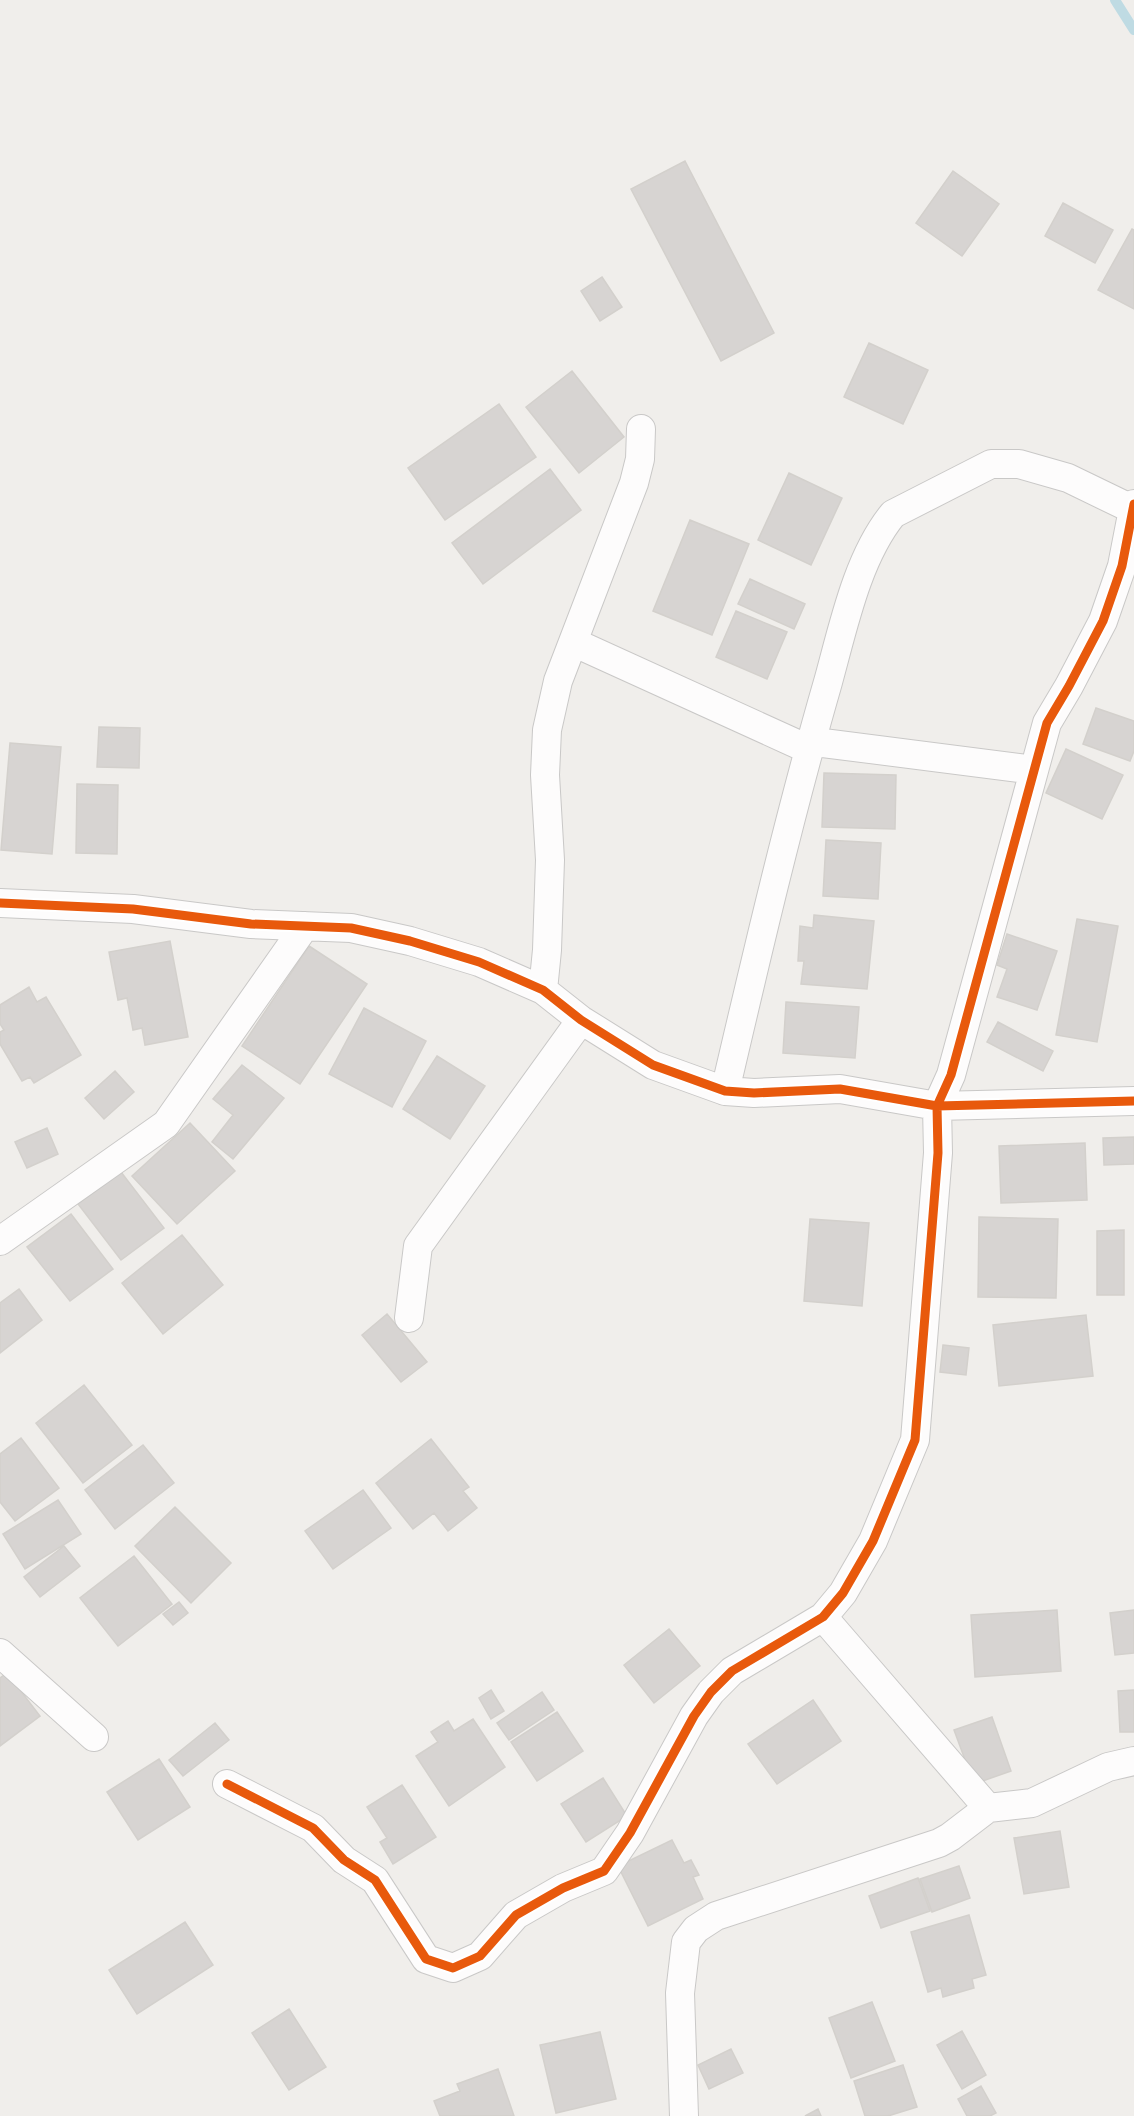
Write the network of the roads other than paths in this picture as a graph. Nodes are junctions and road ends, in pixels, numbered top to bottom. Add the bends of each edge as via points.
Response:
1 (641, 429) dead end
2 (1133, 507) edge
3 (573, 642) junction
4 (810, 744) junction
5 (1034, 770) junction
6 (0, 903) edge
7 (305, 926) junction
8 (543, 990) junction
9 (581, 1020) junction
10 (725, 1091) junction
11 (1134, 1101) edge
12 (937, 1106) junction
13 (0, 1241) edge
14 (410, 1317) dead end
15 (823, 1617) junction
16 (0, 1653) edge
17 (94, 1737) dead end
18 (1134, 1761) edge
19 (227, 1784) dead end
20 (988, 1809) junction
21 (684, 2116) edge

1 - 3 street via 634,483
2 - 4 street via 1068,478 1018,464 991,464 893,514 883,526 864,567
2 - 5 street via 1122,566 1103,621 1047,723
3 - 4 street
3 - 8 street via 558,681 547,730 545,775 550,860
4 - 5 street
4 - 10 street
5 - 12 street via 951,1075
6 - 7 street via 133,909 251,924
7 - 8 street via 351,928 410,941 479,962
7 - 13 street via 166,1124
8 - 9 street
9 - 10 street via 652,1065
9 - 14 street via 418,1246
10 - 12 street via 840,1089
11 - 12 street
12 - 15 street via 938,1153 915,1440 873,1541 843,1593
15 - 19 street via 732,1671 711,1692 604,1871 563,1888 516,1915 480,1956 453,1968 426,1959 375,1880 344,1860 313,1828
15 - 20 street
16 - 17 street
18 - 20 street via 1108,1767 1032,1803
20 - 21 street via 939,1843 716,1916 696,1929 686,1942 680,1993

